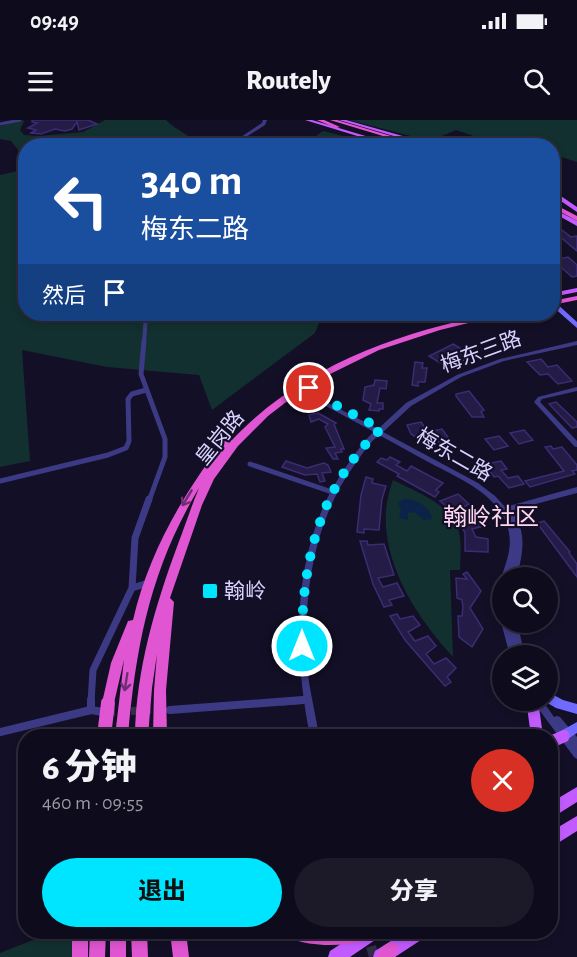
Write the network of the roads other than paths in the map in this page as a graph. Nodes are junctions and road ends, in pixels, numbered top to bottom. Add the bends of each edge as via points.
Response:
1 (20, 120) edge
2 (264, 120) edge
3 (307, 120) edge
4 (319, 120) edge
5 (334, 120) edge
6 (341, 122) edge
7 (0, 124) edge
8 (332, 128) junction
9 (362, 134) junction
10 (242, 138) edge
11 (368, 138) edge
12 (377, 138) edge
13 (396, 138) edge
14 (404, 138) edge
15 (560, 198) edge
16 (560, 202) edge
17 (560, 209) edge
18 (577, 211) edge
19 (560, 214) edge
20 (577, 219) edge
21 (577, 224) edge
22 (576, 296) edge
23 (560, 299) edge
24 (560, 299) edge
25 (560, 307) edge
26 (145, 321) edge
27 (443, 321) edge
28 (467, 321) edge
29 (577, 323) edge
30 (577, 343) edge
31 (309, 381) junction
32 (577, 389) edge
33 (146, 390) junction
34 (288, 396) junction
35 (379, 431) junction
36 (577, 445) edge
37 (250, 464) dead end
38 (0, 481) edge
39 (577, 490) edge
40 (332, 492) junction
41 (505, 509) junction
42 (508, 567) edge
43 (516, 567) edge
44 (170, 581) junction
45 (148, 583) junction
46 (132, 588) junction
47 (142, 603) junction
48 (307, 700) junction
49 (558, 703) edge
50 (106, 708) junction
51 (577, 709) edge
52 (91, 710) junction
53 (170, 710) tunnel mouth
54 (536, 711) edge
55 (546, 711) edge
56 (551, 711) edge
57 (104, 729) edge
58 (122, 729) edge
59 (142, 729) edge
60 (158, 729) edge
61 (313, 729) edge
62 (537, 729) edge
63 (0, 732) edge
64 (569, 732) edge
65 (577, 744) edge
66 (577, 754) edge
67 (572, 797) edge
68 (558, 807) edge
69 (577, 823) edge
70 (558, 836) edge
71 (80, 939) edge
72 (98, 939) edge
73 (118, 939) edge
74 (139, 939) edge
75 (179, 939) edge
76 (360, 939) edge
77 (408, 939) edge
78 (385, 955) edge
79 (80, 957) edge
80 (97, 957) edge
81 (118, 957) edge
82 (140, 957) edge
83 (181, 957) edge
84 (336, 957) edge

1 - 7 street
2 - 10 street
3 - 8 main road
4 - 9 highway
5 - 6 highway
6 - 13 highway
6 - 14 main road
8 - 9 highway
8 - 11 main road
9 - 12 highway
15 - 18 main road
16 - 18 highway
17 - 20 highway
19 - 21 main road
22 - 23 highway
22 - 24 main road
25 - 29 main road
26 - 33 street via 141,369
27 -> 45 highway, 皇岗路 via 354,349 305,376 264,406 230,439 200,478 176,519
28 - 31 highway, 皇岗路 via 396,339
30 - 35 street, 梅东三路 via 516,356 457,376
31 - 34 highway, 皇岗路
31 - 35 street, 梅东二路 via 315,394
32 - 36 street via 537,402
33 - 38 street via 128,399 126,447 108,455
33 - 46 street via 166,449 135,538
34 - 35 street, 梅东二路 via 309,395
34 - 44 highway, 皇岗路 via 239,440 210,479
35 - 40 street, 梅东三路 via 355,456
35 - 41 street, 梅东二路 via 475,484
37 - 40 street
39 - 41 street
40 - 48 street, 梅东三路 via 306,572 302,631
41 - 42 street, 梅东二路 via 514,542
41 - 43 street, 梅东二路 via 520,537
44 - 59 highway, 皇岗路 via 151,648
44 - 60 highway
45 - 46 street
45 - 47 highway, 皇岗路
46 - 52 street via 96,660
47 - 50 highway via 117,663
47 -> 58 highway, 皇岗路
48 - 53 street
48 - 61 street, 梅东三路
49 - 51 main road
50 - 52 street
50 - 57 highway, bridge
52 - 63 street
54 - 62 main road
55 - 64 street
56 - 64 street
64 - 65 street
64 - 66 street
67 - 68 main road
69 - 70 main road
71 - 79 highway
72 - 80 highway
73 - 81 highway
74 - 82 highway
75 - 83 highway
76 - 84 main road
77 - 78 main road

